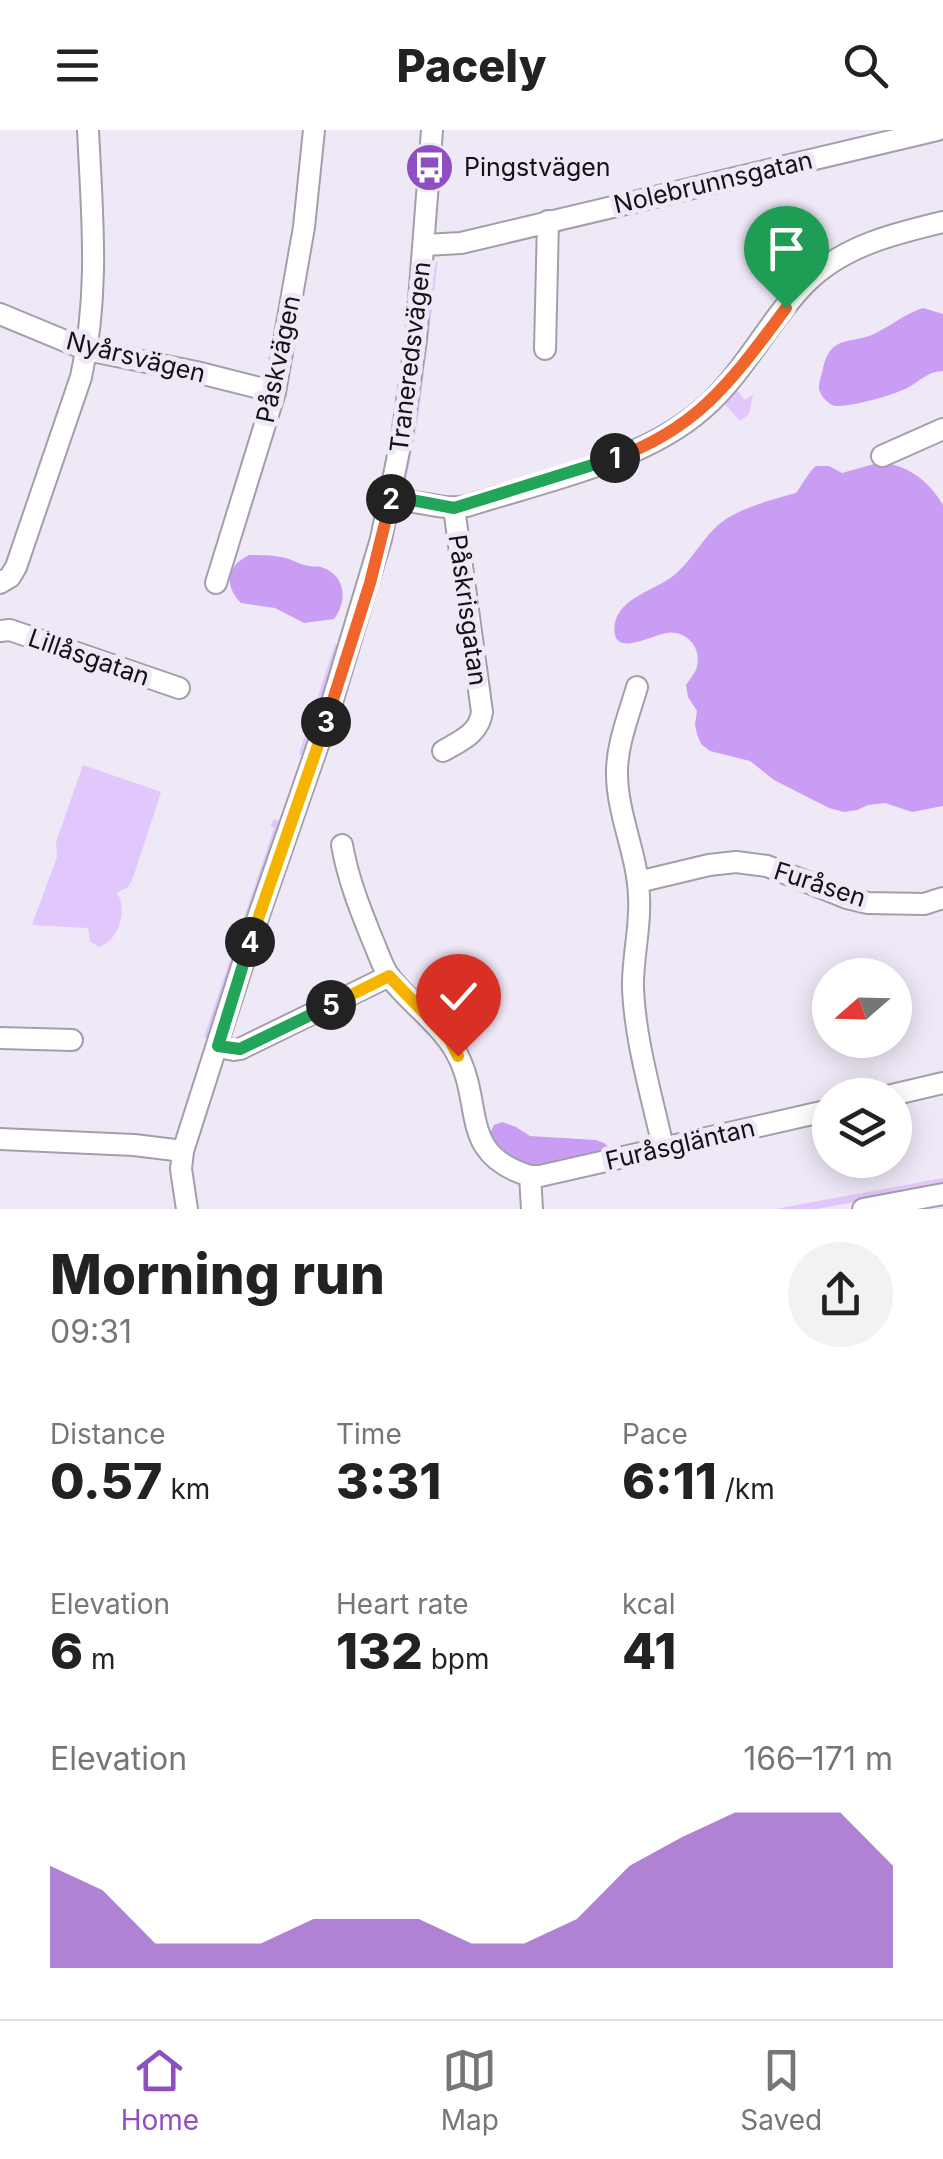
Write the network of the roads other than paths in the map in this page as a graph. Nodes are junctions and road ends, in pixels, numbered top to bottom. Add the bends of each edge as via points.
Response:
1 (88, 130) edge
2 (314, 130) edge
3 (432, 130) edge
4 (938, 130) edge
5 (548, 221) junction
6 (943, 222) edge
7 (424, 245) junction
8 (0, 314) edge
9 (545, 349) dead end
10 (87, 350) junction
11 (275, 392) junction
12 (943, 429) edge
13 (882, 456) dead end
14 (390, 500) junction
15 (454, 508) junction
16 (216, 582) dead end
17 (0, 583) edge
18 (0, 631) edge
19 (637, 686) dead end
20 (178, 688) dead end
21 (442, 751) dead end
22 (342, 845) dead end
23 (638, 882) junction
24 (941, 904) edge
25 (389, 976) junction
26 (0, 1038) edge
27 (72, 1040) dead end
28 (218, 1046) junction
29 (943, 1083) edge
30 (912, 1090) edge
31 (812, 1114) edge
32 (0, 1139) edge
33 (663, 1148) junction
34 (183, 1151) junction
35 (530, 1176) junction
36 (943, 1194) edge
37 (187, 1209) edge
38 (532, 1209) edge
39 (863, 1209) edge

1 - 10 street via 94,276
2 - 11 street, Påskvägen
3 - 7 street, Traneredsvägen
4 - 5 street, Nolebrunnsgatan
5 - 7 street, Nolebrunnsgatan
5 - 9 street
6 - 15 street via 881,238 821,269 706,407 674,431 612,460
7 - 14 street, Traneredsvägen
8 - 10 street, Nyårsvägen
10 - 11 street, Nyårsvägen
10 - 17 street via 16,567
11 - 16 street, Påskvägen
12 - 13 street
14 - 15 street
14 - 28 street, Traneredsvägen via 354,637
15 - 21 street, Påskrisgatan via 482,719 471,735
18 - 20 street, Lillåsgatan
19 - 23 street via 616,776
22 - 25 street via 358,906
23 - 24 street, Furåsen via 736,862 767,866 847,898
23 - 33 street via 635,1012
25 - 28 street via 240,1049
25 - 35 street via 450,1040 486,1149
26 - 27 street
28 - 34 street, Traneredsvägen
29 - 30 street
31 - 33 street, Furåsgläntan
32 - 34 street
33 - 35 street, Furåsgläntan
34 - 37 street, Traneredsvägen
35 - 38 street
36 - 39 street

